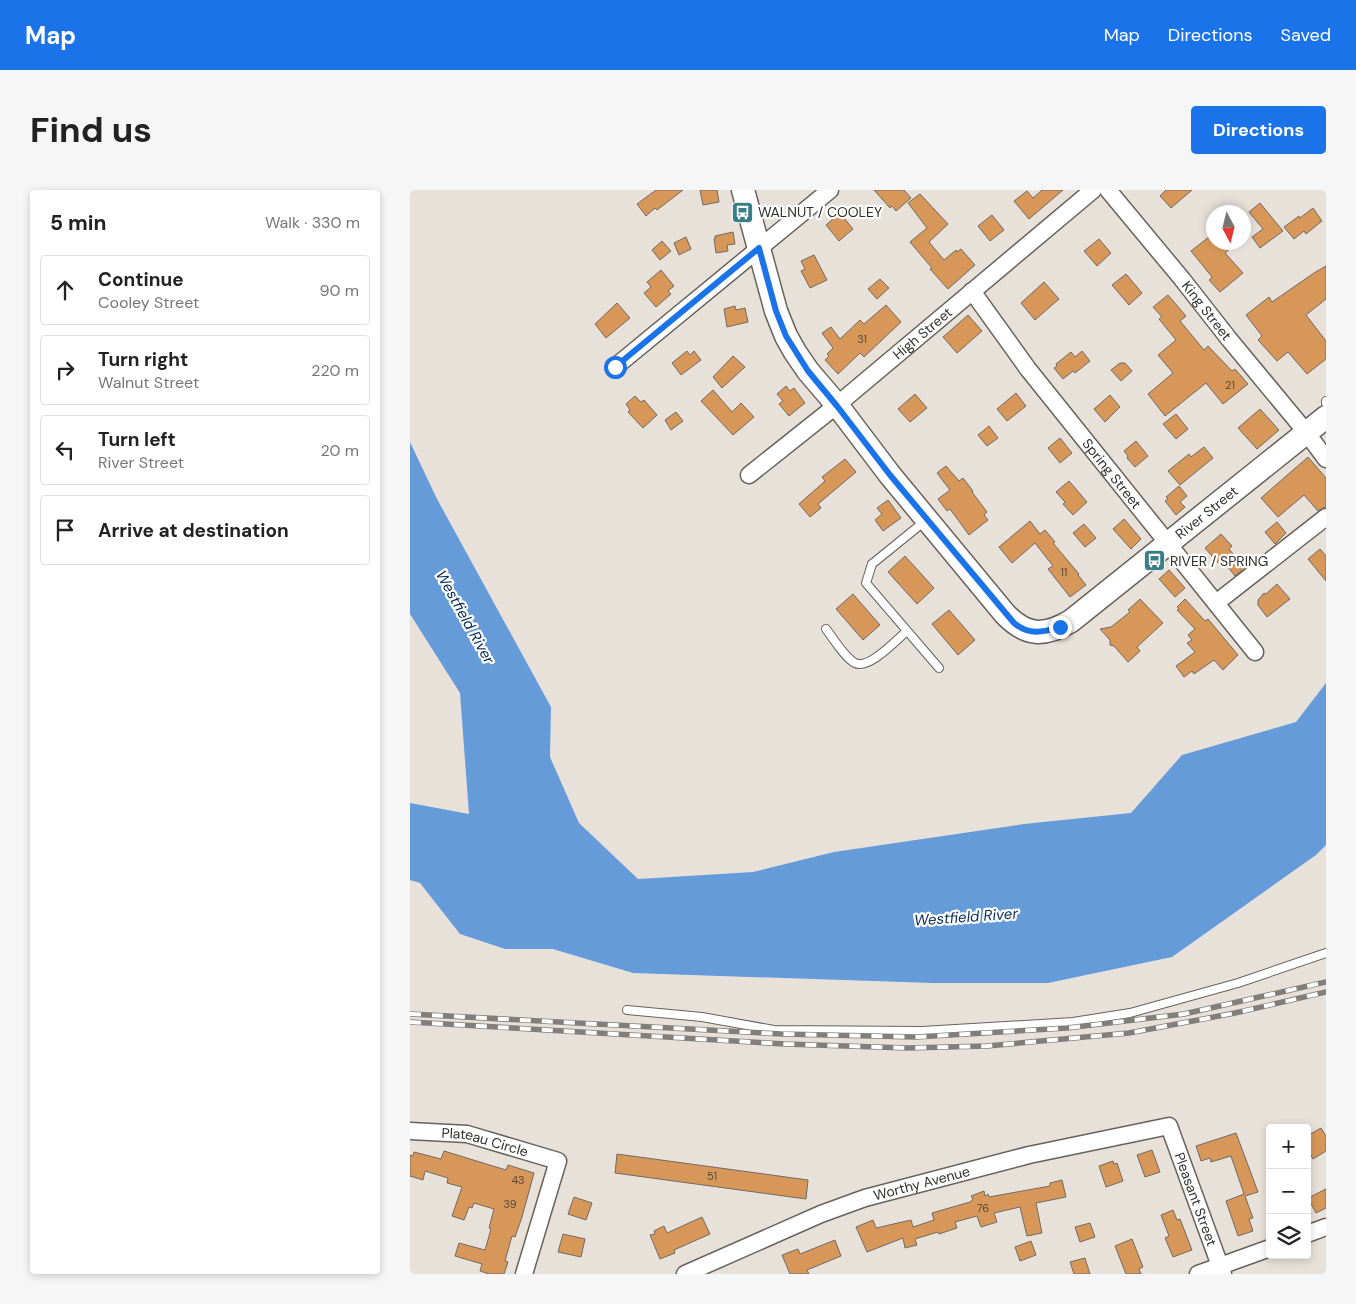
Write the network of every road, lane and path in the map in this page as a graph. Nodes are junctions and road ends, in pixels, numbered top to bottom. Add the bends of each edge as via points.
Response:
1 (743, 190) edge
2 (830, 190) edge
3 (1093, 190) edge
4 (1108, 190) edge
5 (759, 248) junction
6 (972, 291) junction
7 (615, 367) dead end
8 (837, 406) junction
9 (1326, 417) edge
10 (1306, 432) junction
11 (1326, 459) edge
12 (749, 475) dead end
13 (1326, 517) edge
14 (927, 520) junction
15 (1167, 543) junction
16 (1216, 603) junction
17 (826, 629) dead end
18 (907, 631) junction
19 (1255, 652) dead end
20 (939, 668) dead end
21 (1326, 953) edge
22 (627, 1010) dead end
23 (1169, 1126) joint
24 (410, 1131) edge
25 (1326, 1227) edge
26 (1311, 1233) edge
27 (1266, 1250) edge
28 (1222, 1270) edge
29 (524, 1274) edge
30 (686, 1274) edge
31 (1198, 1274) edge

1 - 5 street
2 - 5 street
3 - 6 street, High Street
4 - 10 street, King Street
5 - 7 street
5 - 8 street via 786,336 808,371
6 - 8 street, High Street
6 - 15 street, Spring Street via 1028,369
8 - 12 street, High Street
8 - 14 street
9 - 10 street, River Street
10 - 11 street, King Street
10 - 15 street, River Street
13 - 16 street
14 - 15 street, River Street via 1005,614 1019,627 1034,632 1054,629 1071,621
14 - 18 lane via 872,564 866,583
15 - 16 street, Spring Street
16 - 19 street, Spring Street
17 - 18 lane via 854,663 863,665
18 - 20 lane
21 - 22 lane via 1238,983 1130,1013 1073,1022 922,1030 774,1030
23 - 28 street, Pleasant Street
23 - 30 street, Worthy Avenue via 1029,1155 865,1198
24 - 29 street, Plateau Circle via 467,1134 558,1161
25 - 26 street
27 - 28 street
28 - 31 street

